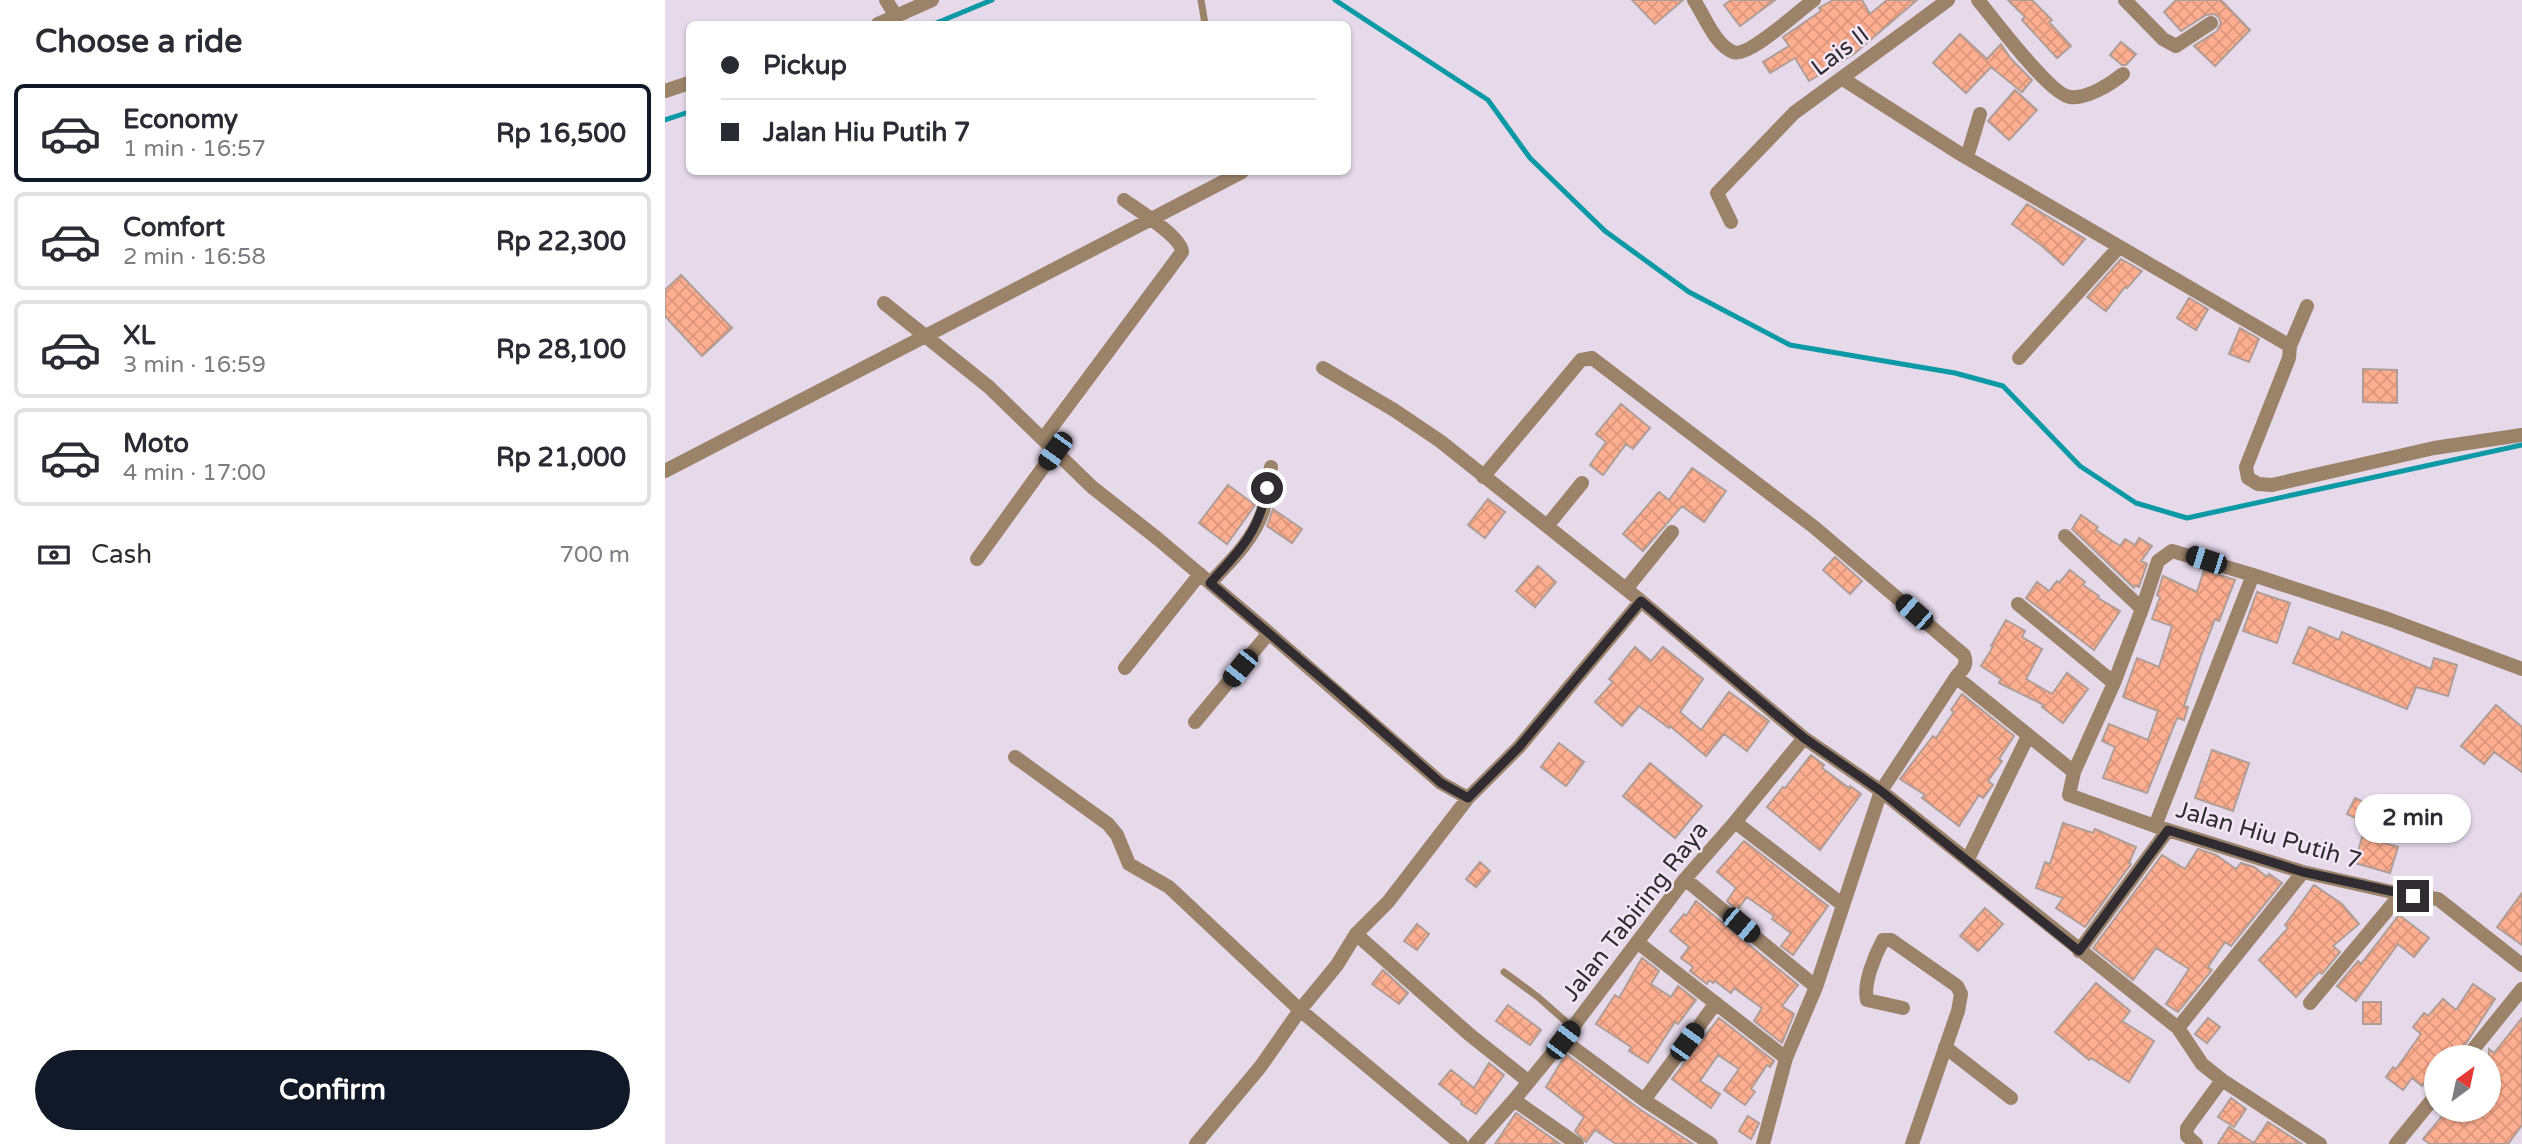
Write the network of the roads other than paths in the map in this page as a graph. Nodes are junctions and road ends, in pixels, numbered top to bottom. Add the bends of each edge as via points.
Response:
1 (886, 0) edge
2 (932, 0) edge
3 (1201, 0) edge
4 (1694, 0) edge
5 (1948, 0) edge
6 (1979, 0) edge
7 (2125, 0) edge
8 (1807, 2) edge
9 (896, 16) junction
10 (885, 21) edge
11 (1204, 21) edge
12 (2211, 23) dead end
13 (2123, 74) dead end
14 (1843, 79) junction
15 (686, 84) edge
16 (665, 91) edge
17 (1980, 114) dead end
18 (1967, 157) junction
19 (1236, 175) edge
20 (1124, 200) dead end
21 (1731, 222) dead end
22 (2119, 247) junction
23 (884, 303) dead end
24 (2307, 306) dead end
25 (2290, 346) junction
26 (2019, 358) dead end
27 (1323, 368) dead end
28 (2522, 435) edge
29 (1043, 439) junction
30 (1055, 451) junction
31 (1271, 467) dead end
32 (665, 471) edge
33 (1483, 477) junction
34 (1582, 483) dead end
35 (1547, 526) junction
36 (1672, 531) dead end
37 (2064, 536) dead end
38 (977, 559) dead end
39 (2252, 575) junction
40 (1205, 579) junction
41 (1626, 589) junction
42 (1641, 601) junction
43 (2018, 604) dead end
44 (2143, 609) junction
45 (1269, 633) junction
46 (1125, 668) dead end
47 (2522, 669) edge
48 (1956, 677) junction
49 (2114, 683) junction
50 (1195, 722) dead end
51 (2028, 736) junction
52 (1804, 738) junction
53 (1015, 757) dead end
54 (2074, 772) junction
55 (1881, 791) junction
56 (1468, 798) junction
57 (1735, 822) junction
58 (2161, 828) junction
59 (1968, 859) junction
60 (2303, 872) junction
61 (1685, 878) junction
62 (2400, 894) junction
63 (1843, 905) junction
64 (1356, 934) junction
65 (1637, 942) junction
66 (2079, 951) junction
67 (2522, 965) edge
68 (1504, 972) dead end
69 (1816, 987) junction
70 (2522, 989) edge
71 (1716, 1003) junction
72 (2310, 1003) dead end
73 (1903, 1009) dead end
74 (1300, 1010) junction
75 (1572, 1027) junction
76 (2178, 1028) junction
77 (1563, 1040) junction
78 (2477, 1045) edge
79 (1945, 1047) junction
80 (1786, 1058) junction
81 (2222, 1080) junction
82 (1528, 1081) junction
83 (2011, 1098) dead end
84 (1514, 1100) junction
85 (1644, 1100) junction
86 (2424, 1110) edge
87 (1196, 1144) edge
88 (1461, 1144) edge
89 (1475, 1144) edge
90 (1577, 1144) edge
91 (1711, 1144) edge
92 (1763, 1144) edge
93 (1912, 1144) edge
94 (2196, 1144) edge
95 (2320, 1144) edge
96 (2396, 1144) edge

1 - 9 street
2 - 9 street
3 - 11 lane
4 - 8 street via 1718,39 1734,53 1756,45
5 - 14 street, Lais II
6 - 13 street via 2060,93 2070,97 2095,91
7 - 12 street via 2163,39 2176,46
9 - 10 street
14 - 18 street
14 - 21 street, Lais II via 1794,113 1717,193
15 - 16 street
17 - 18 street
18 - 22 street
19 - 32 street
20 - 29 street via 1175,239 1182,251
22 - 25 street
22 - 26 street
23 - 29 street via 989,387
24 - 25 street
25 - 28 street via 2246,467 2248,478 2258,484 2272,485 2434,448
27 - 33 street via 1440,441
29 - 30 street
30 - 38 street
30 - 40 street
31 - 40 street via 1255,529 1245,545
33 - 35 street
33 - 48 street via 1581,360 1592,358 1814,527 1964,655 1964,668
34 - 35 street
35 - 41 street
36 - 41 street
37 - 44 street
39 - 44 street via 2172,551 2158,561
39 - 47 street
39 - 58 street
40 - 45 street
40 - 46 street
41 - 42 street
42 - 52 street
42 - 56 street via 1519,747
43 - 49 street
44 - 49 street
45 - 50 street
45 - 56 street via 1441,783
48 - 51 street
48 - 55 street
49 - 54 street
51 - 54 street
51 - 59 street
52 - 55 street
52 - 57 street, Jalan Tabiring Raya
53 - 74 street via 1108,824 1129,864 1169,887
54 - 58 street, Jalan Hiu Putih 7 via 2069,795
55 - 59 street
55 - 63 street
56 - 64 street via 1388,902
57 - 61 street, Jalan Tabiring Raya
57 - 63 street
58 - 60 street, Jalan Hiu Putih 7
58 - 66 street
59 - 66 street
60 - 62 street, Jalan Hiu Putih 7
60 - 76 street
61 - 65 street, Jalan Tabiring Raya
61 - 69 street
62 - 67 street, Jalan Hiu Putih 7 via 2438,899
62 - 72 street
63 - 69 street
64 - 74 street
64 - 82 street
65 - 71 street
65 - 75 street, Jalan Tabiring Raya
66 - 76 street
68 - 75 lane
69 - 80 street
70 - 78 street
71 - 80 street
71 - 85 street
73 - 79 street via 1867,1000 1865,993 1883,940 1891,940 1957,986 1961,994
74 - 87 street via 1261,1066
74 - 88 street
75 - 77 street, Jalan Tabiring Raya
76 - 81 street via 2202,1064
77 - 82 street, Jalan Tabiring Raya
77 - 85 street
79 - 83 street
79 - 93 street
80 - 92 street
81 - 94 street via 2187,1128 2187,1136
81 - 95 street
82 - 84 street, Jalan Tabiring Raya
84 - 89 street, Jalan Tabiring Raya
84 - 90 street
85 - 91 street
86 - 96 street

